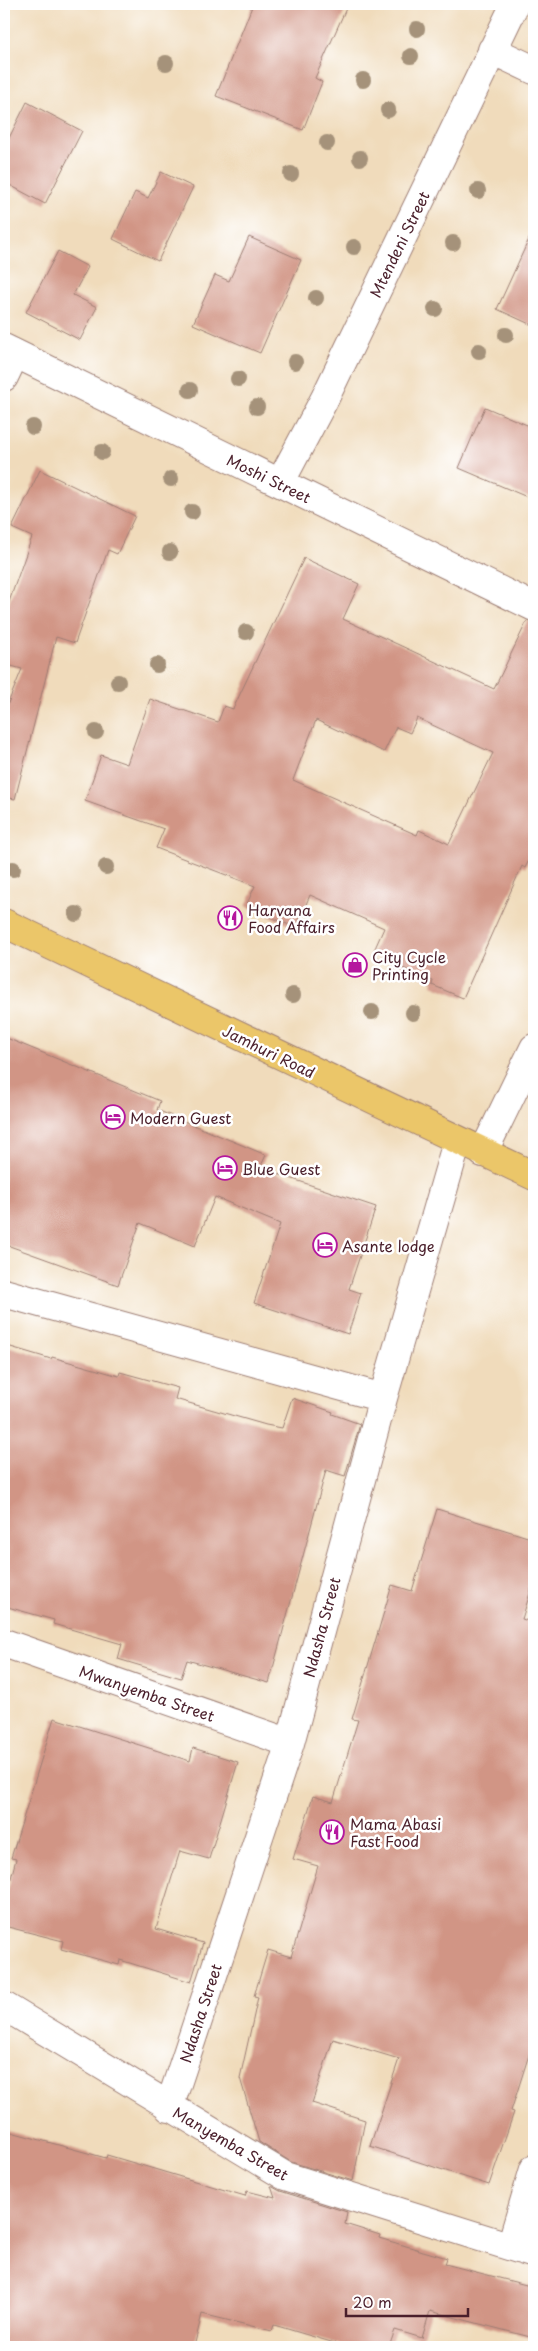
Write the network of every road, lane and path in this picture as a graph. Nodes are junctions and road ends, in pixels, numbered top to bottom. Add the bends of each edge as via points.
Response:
1 (515, 4) edge
2 (492, 50) junction
3 (534, 70) edge
4 (8, 360) edge
5 (280, 484) junction
6 (534, 607) edge
7 (4, 923) edge
8 (534, 1048) edge
9 (457, 1142) junction
10 (483, 1153) junction
11 (534, 1176) edge
12 (4, 1293) edge
13 (383, 1398) junction
14 (4, 1643) edge
15 (290, 1743) junction
16 (4, 2006) edge
17 (169, 2108) junction
18 (534, 2169) edge
19 (522, 2250) edge

1 - 2 street, Mtendeni Street
2 - 3 street
2 - 5 street, Mtendeni Street via 325,398
4 - 5 street, Moshi Street
5 - 6 street, Moshi Street
7 - 9 main road, Jamhuri Road
8 - 10 street
9 - 10 main road, Jamhuri Road
9 - 13 street, Ndasha Street
10 - 11 main road, Jamhuri Road
12 - 13 street
13 - 15 street, Ndasha Street
14 - 15 street, Mwanyemba Street
15 - 17 street, Ndasha Street
16 - 17 street, Manyemba Street
17 - 19 street, Manyemba Street via 285,2176
18 - 19 street

